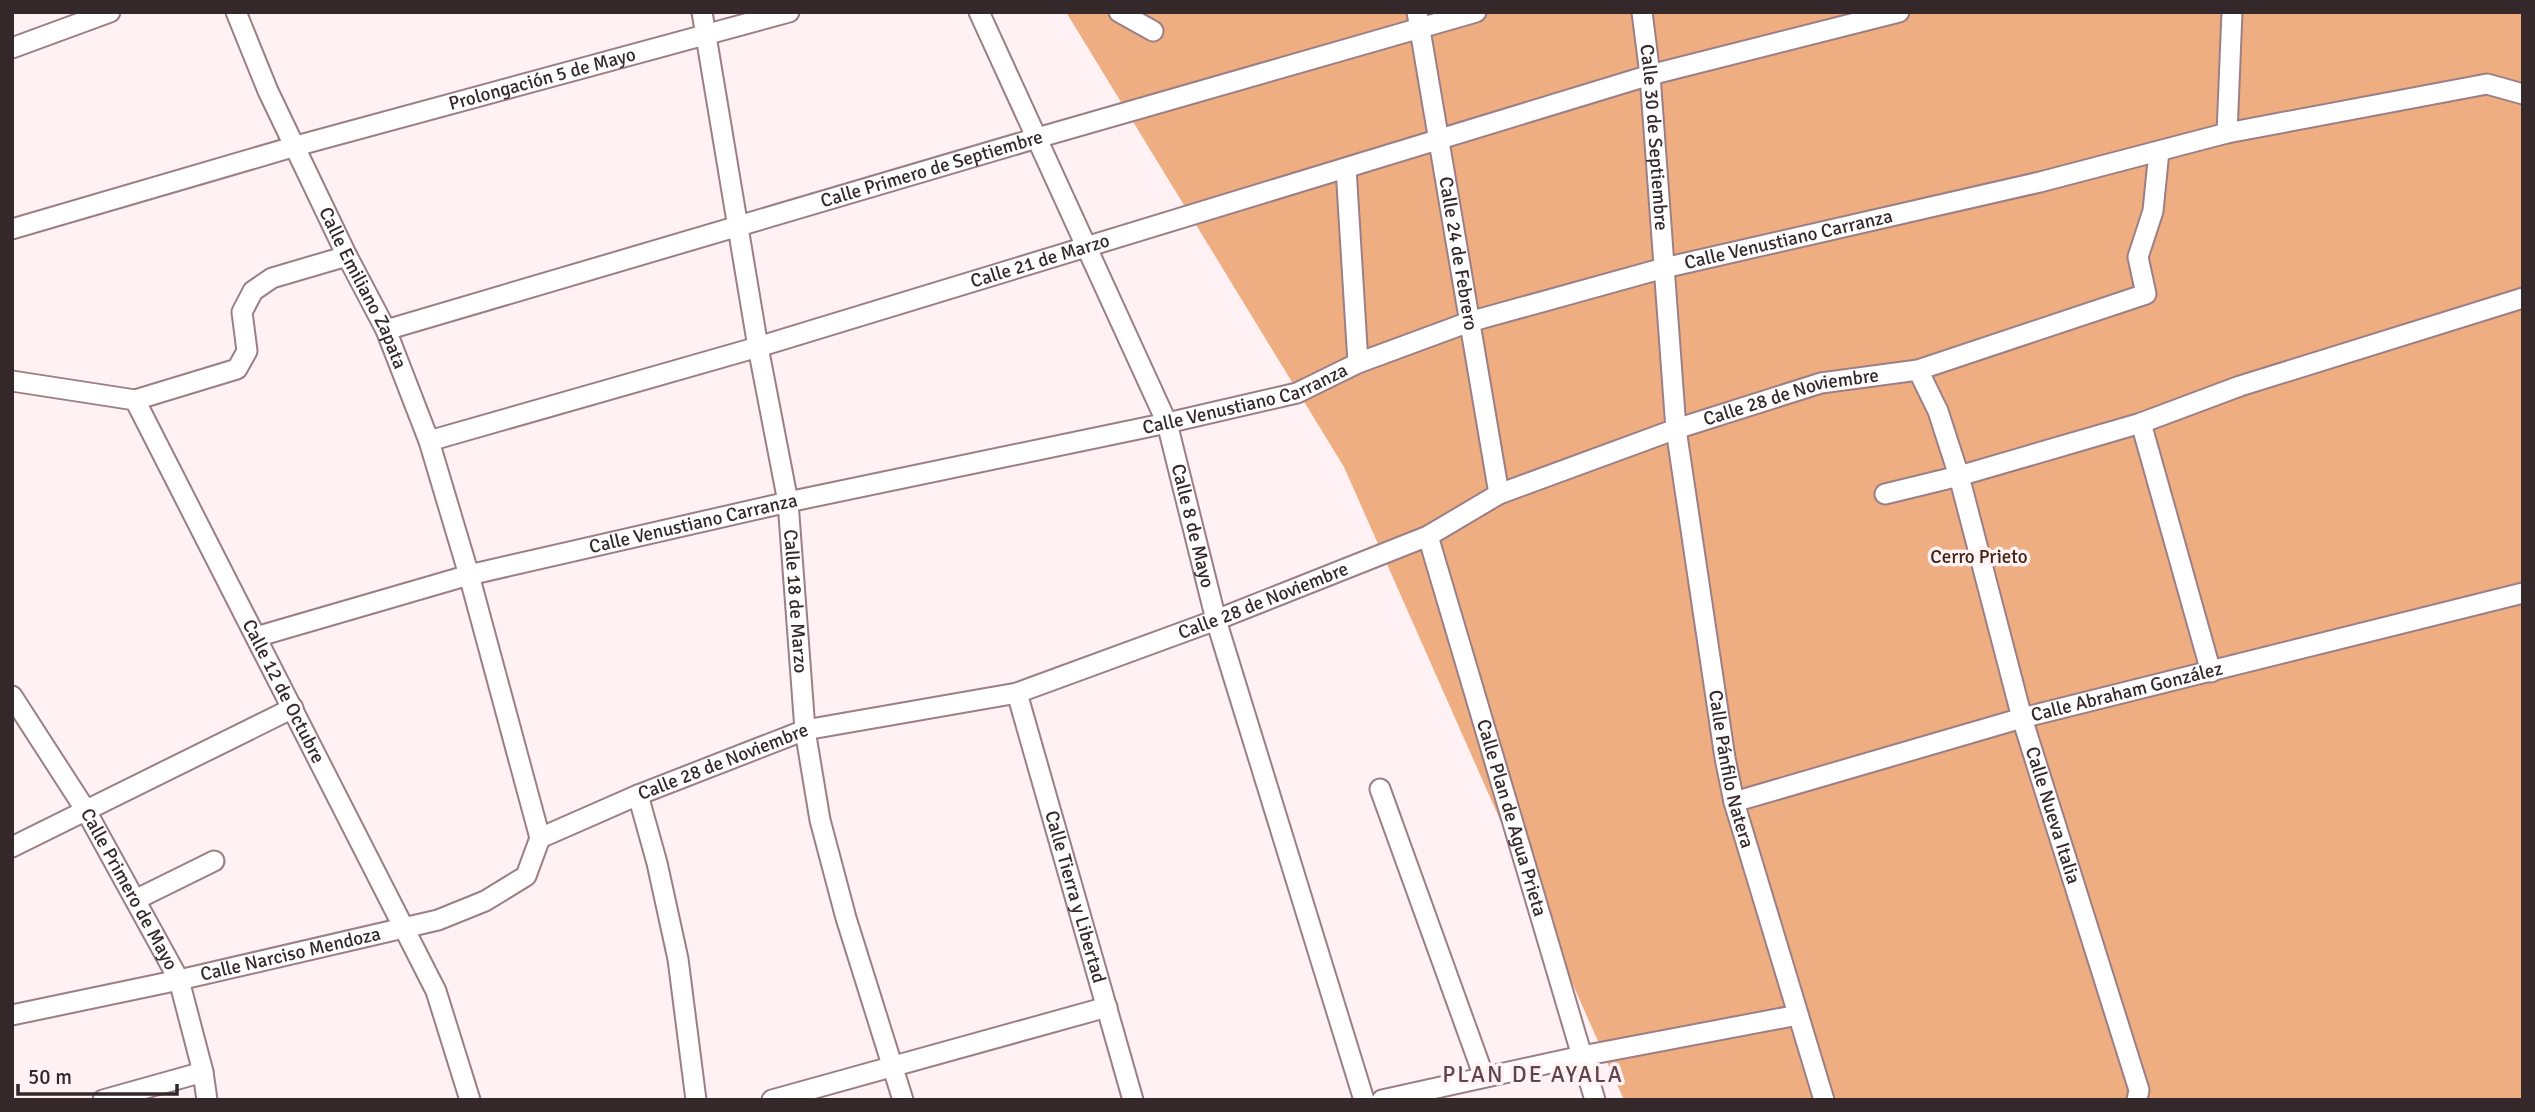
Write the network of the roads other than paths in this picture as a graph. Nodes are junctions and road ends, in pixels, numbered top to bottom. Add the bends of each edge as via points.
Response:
1 (110, 12) edge
2 (236, 12) edge
3 (702, 12) edge
4 (789, 12) edge
5 (979, 12) edge
6 (1119, 12) edge
7 (1476, 12) edge
8 (1642, 12) edge
9 (1899, 12) edge
10 (2232, 12) edge
11 (1418, 20) edge
12 (1153, 31) dead end
13 (707, 36) junction
14 (12, 48) edge
15 (1650, 75) junction
16 (2523, 94) edge
17 (2227, 133) junction
18 (1037, 138) junction
19 (1438, 139) junction
20 (296, 146) junction
21 (2160, 151) junction
22 (1346, 168) junction
23 (739, 228) junction
24 (12, 229) edge
25 (1087, 248) junction
26 (347, 256) junction
27 (1664, 268) junction
28 (2523, 298) edge
29 (1469, 322) junction
30 (386, 330) junction
31 (758, 347) junction
32 (1358, 363) junction
33 (1918, 370) junction
34 (12, 381) edge
35 (135, 400) junction
36 (1167, 423) junction
37 (2141, 423) junction
38 (1676, 429) junction
39 (429, 441) junction
40 (1959, 476) junction
41 (1499, 494) junction
42 (1885, 494) dead end
43 (788, 502) junction
44 (1428, 536) junction
45 (469, 575) junction
46 (2523, 593) edge
47 (1216, 620) junction
48 (256, 637) junction
49 (2210, 672) junction
50 (1017, 693) junction
51 (12, 696) edge
52 (293, 708) junction
53 (2022, 718) junction
54 (805, 730) junction
55 (1380, 789) dead end
56 (638, 795) junction
57 (1734, 802) junction
58 (85, 809) junction
59 (540, 838) junction
60 (12, 847) edge
61 (214, 861) dead end
62 (137, 899) junction
63 (404, 927) junction
64 (179, 980) junction
65 (1107, 1007) junction
66 (12, 1015) edge
67 (1798, 1015) junction
68 (1582, 1056) junction
69 (893, 1067) junction
70 (203, 1072) junction
71 (1484, 1077) junction
72 (2137, 1098) edge
73 (103, 1100) edge
74 (207, 1100) edge
75 (470, 1100) edge
76 (696, 1100) edge
77 (772, 1100) edge
78 (903, 1100) edge
79 (1133, 1100) edge
80 (1364, 1100) edge
81 (1382, 1100) edge
82 (1595, 1100) edge
83 (1824, 1100) edge

1 - 14 street
2 - 20 street, Calle Emiliano Zapata
3 - 13 street, Calle 18 de Marzo
4 - 13 street, Prolongación 5 de Mayo
5 - 18 street, Calle 8 de Mayo
6 - 12 street
7 - 11 street, Calle Primero de Septiembre
8 - 15 street, Calle 30 de Septiembre
9 - 15 street, Calle 21 de Marzo
10 - 17 street
11 - 18 street, Calle Primero de Septiembre
11 - 19 street, Calle 24 de Febrero
13 - 20 street, Prolongación 5 de Mayo
13 - 23 street, Calle 18 de Marzo
15 - 19 street, Calle 21 de Marzo
15 - 27 street, Calle 30 de Septiembre
16 - 17 street, Calle Venustiano Carranza via 2487,84
17 - 21 street, Calle Venustiano Carranza
18 - 23 street, Calle Primero de Septiembre
18 - 25 street, Calle 8 de Mayo
19 - 22 street, Calle 21 de Marzo
19 - 29 street, Calle 24 de Febrero
20 - 24 street, Prolongación 5 de Mayo
20 - 26 street, Calle Emiliano Zapata
21 - 27 street, Calle Venustiano Carranza
21 - 33 street, Calle 28 de Noviembre via 2154,211 2138,257 2146,294
22 - 25 street, Calle 21 de Marzo
22 - 32 street
23 - 30 street, Calle Primero de Septiembre
23 - 31 street, Calle 18 de Marzo
25 - 31 street, Calle 21 de Marzo
25 - 36 street, Calle 8 de Mayo
26 - 30 street, Calle Emiliano Zapata
26 - 35 street via 272,278 253,291 242,312 247,351 237,369
27 - 29 street, Calle Venustiano Carranza
27 - 38 street, Calle 30 de Septiembre
28 - 37 street via 2240,386
29 - 32 street, Calle Venustiano Carranza
29 - 41 street, Calle 24 de Febrero
30 - 39 street, Calle Emiliano Zapata
31 - 39 street, Calle 21 de Marzo
31 - 43 street, Calle 18 de Marzo
32 - 36 street, Calle Venustiano Carranza via 1297,393
33 - 38 street, Calle 28 de Noviembre via 1821,383
33 - 40 street, Calle Nueva Italia via 1938,411
34 - 35 street
35 - 48 street, Calle 12 de Octubre
36 - 43 street, Calle Venustiano Carranza
36 - 47 street, Calle 8 de Mayo
37 - 40 street
37 - 49 street
38 - 41 street, Calle 28 de Noviembre
38 - 57 street, Calle Pánfilo Natera
39 - 45 street, Calle Emiliano Zapata
40 - 42 street
40 - 53 street, Calle Nueva Italia
41 - 44 street, Calle 28 de Noviembre
43 - 45 street, Calle Venustiano Carranza
43 - 54 street, Calle 18 de Marzo
44 - 47 street, Calle 28 de Noviembre
44 - 68 street, Calle Plan de Agua Prieta
45 - 48 street, Calle Venustiano Carranza
45 - 59 street, Calle Emiliano Zapata
46 - 49 street, Calle Abraham González
47 - 50 street, Calle 28 de Noviembre
47 - 80 street, Calle 8 de Mayo
48 - 52 street, Calle 12 de Octubre
49 - 53 street, Calle Abraham González
50 - 54 street, Calle 28 de Noviembre
50 - 65 street, Calle Tierra y Libertad
51 - 58 street, Calle Primero de Mayo
52 - 58 street
52 - 63 street, Calle 12 de Octubre
53 - 57 street, Calle Abraham González
53 - 72 street, Calle Nueva Italia via 2139,1090
54 - 56 street, Calle 28 de Noviembre
54 - 69 street, Calle 18 de Marzo via 821,820 846,918
55 - 71 street
56 - 59 street, Calle 28 de Noviembre
56 - 76 street via 678,959
57 - 67 street, Calle Pánfilo Natera
58 - 60 street
58 - 62 street, Calle Primero de Mayo
59 - 63 street via 526,876 485,901 439,920
61 - 62 street
62 - 64 street, Calle Primero de Mayo
63 - 64 street, Calle Narciso Mendoza
63 - 75 street, Calle 12 de Octubre via 436,991
64 - 66 street, Calle Narciso Mendoza
64 - 70 street, Calle Primero de Mayo
65 - 69 street
65 - 79 street, Calle Tierra y Libertad
67 - 68 street
67 - 83 street, Calle Pánfilo Natera
68 - 71 street
68 - 82 street, Calle Plan de Agua Prieta
69 - 77 street
69 - 78 street, Calle 18 de Marzo
70 - 73 street
70 - 74 street, Calle Primero de Mayo
71 - 81 street

